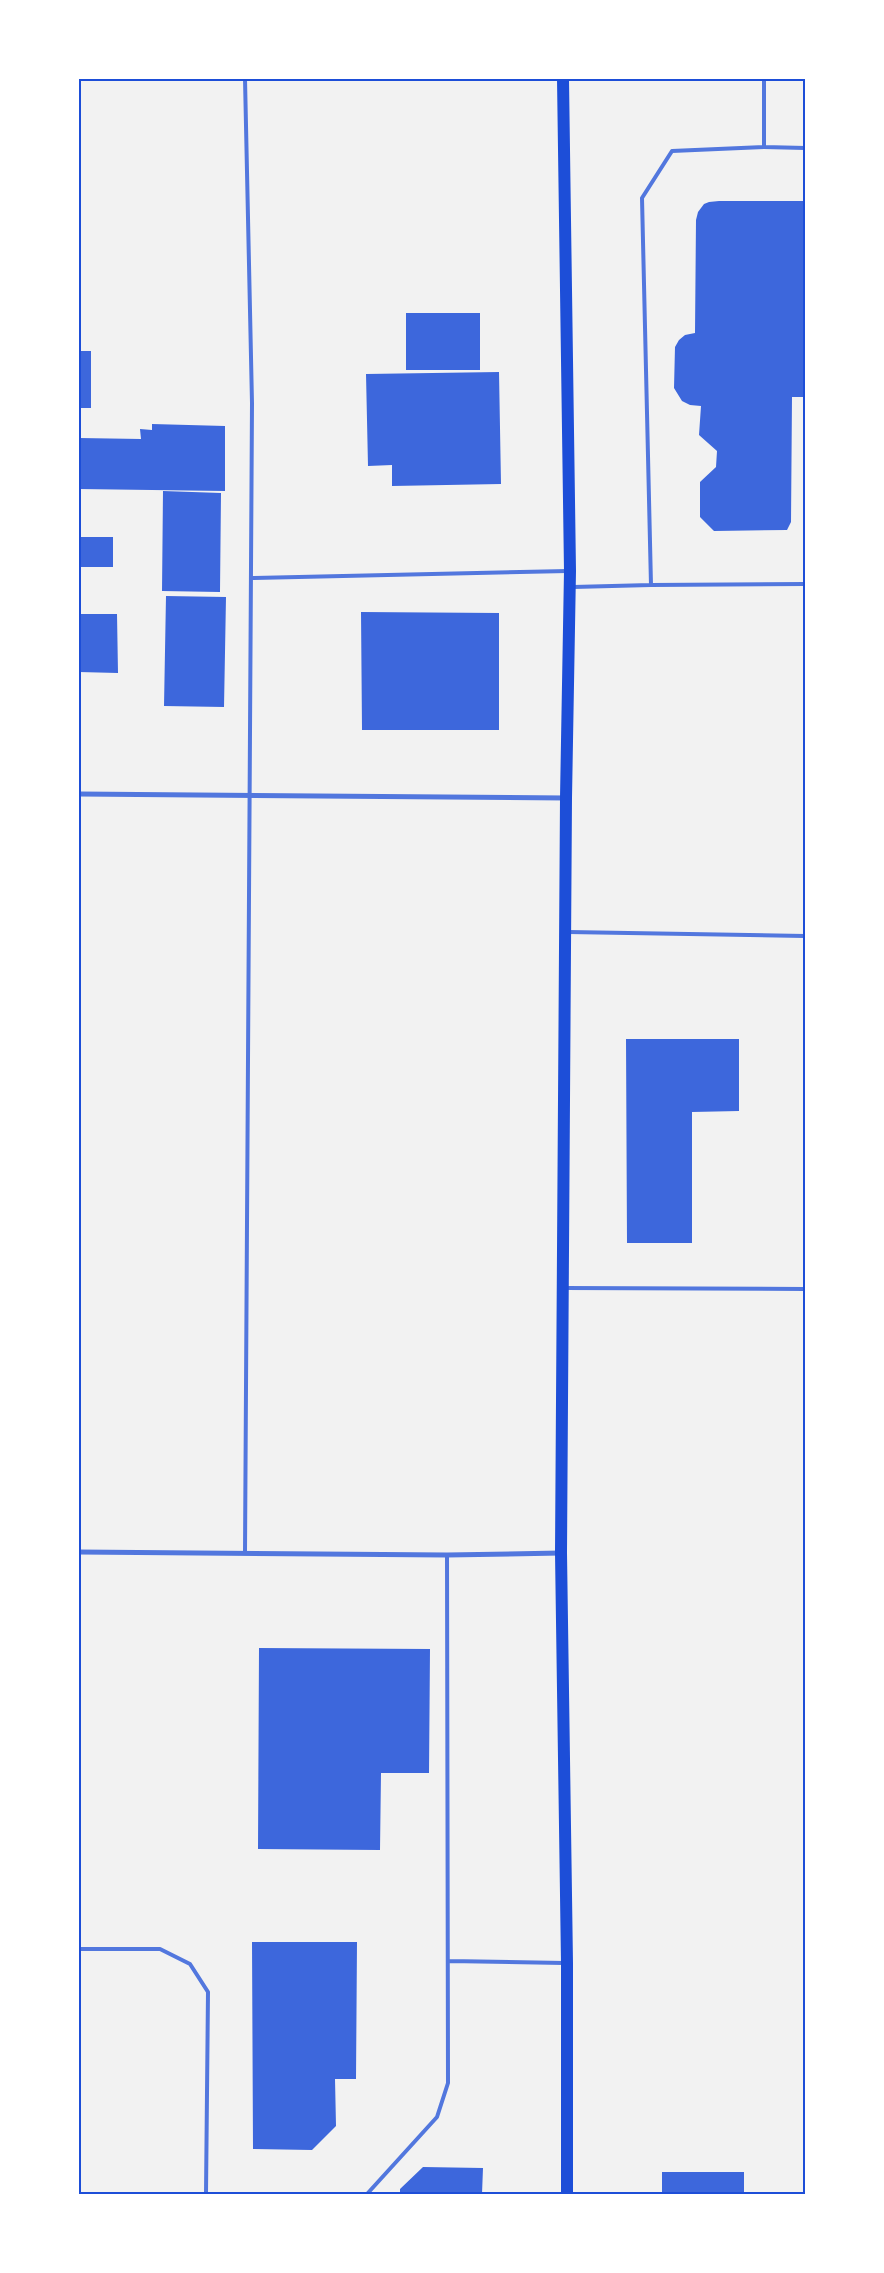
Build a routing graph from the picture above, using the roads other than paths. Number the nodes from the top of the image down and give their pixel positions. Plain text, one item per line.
1 (245, 79) edge
2 (563, 79) edge
3 (764, 79) edge
4 (764, 147) junction
5 (805, 148) edge
6 (570, 571) junction
7 (252, 578) junction
8 (805, 584) edge
9 (651, 585) junction
10 (570, 587) junction
11 (79, 794) edge
12 (250, 794) junction
13 (566, 798) junction
14 (565, 932) junction
15 (805, 936) edge
16 (563, 1288) junction
17 (805, 1289) edge
18 (79, 1552) edge
19 (245, 1552) junction
20 (561, 1553) junction
21 (447, 1554) junction
22 (79, 1950) edge
23 (449, 1961) junction
24 (567, 1963) junction
25 (206, 2194) edge
26 (367, 2194) edge
27 (567, 2194) edge

1 - 7 lane
2 - 6 main road
3 - 4 lane
4 - 5 lane
4 - 9 lane
6 - 7 lane
6 - 10 main road
7 - 12 lane
8 - 9 lane
9 - 10 lane
10 - 13 main road
11 - 12 street
12 - 13 street
12 - 19 lane
13 - 14 main road
14 - 15 lane
14 - 16 main road
16 - 17 lane
16 - 20 main road
18 - 19 street
19 - 21 street
20 - 21 street
20 - 24 main road
21 - 23 lane
22 - 25 lane
23 - 24 lane
23 - 26 lane
24 - 27 main road

